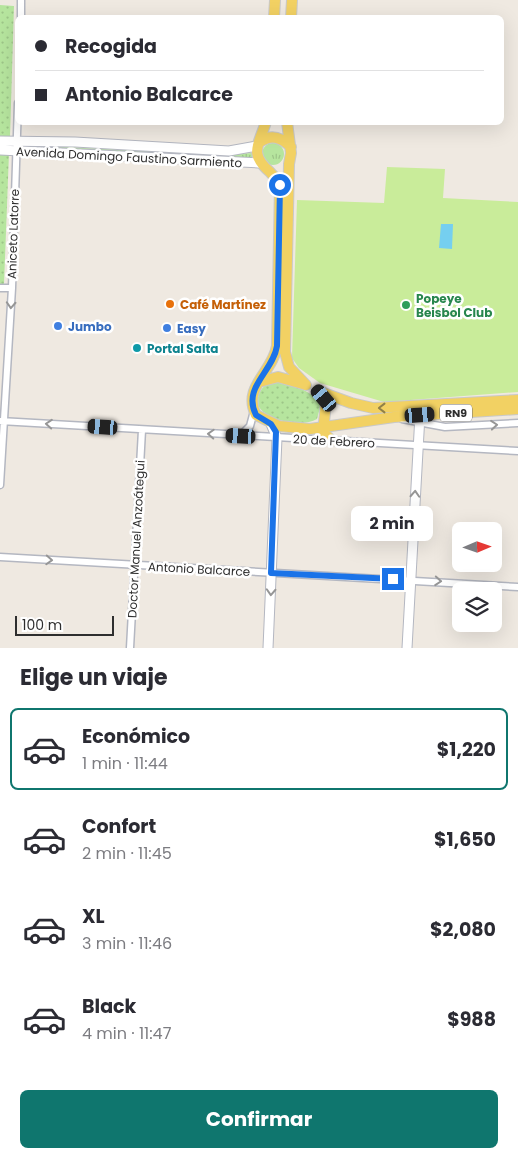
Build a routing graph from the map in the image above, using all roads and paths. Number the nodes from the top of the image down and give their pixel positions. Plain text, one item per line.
1 (20, 0) edge
2 (274, 0) edge
3 (292, 0) edge
4 (20, 15) edge
5 (274, 15) edge
6 (291, 15) edge
7 (16, 125) edge
8 (265, 125) edge
9 (287, 125) edge
10 (0, 141) edge
11 (258, 144) junction
12 (15, 146) junction
13 (290, 147) junction
14 (0, 150) edge
15 (259, 163) junction
16 (289, 164) junction
17 (268, 170) junction
18 (0, 288) edge
19 (12, 288) junction
20 (258, 382) junction
21 (306, 385) junction
22 (318, 391) junction
23 (518, 400) edge
24 (518, 409) edge
25 (254, 410) junction
26 (420, 419) junction
27 (3, 421) edge
28 (518, 423) edge
29 (271, 424) junction
30 (326, 427) junction
31 (142, 430) junction
32 (241, 436) junction
33 (277, 438) junction
34 (332, 442) junction
35 (418, 445) junction
36 (518, 451) edge
37 (0, 485) edge
38 (0, 557) edge
39 (134, 565) junction
40 (271, 573) junction
41 (411, 580) junction
42 (518, 587) edge
43 (130, 648) edge
44 (268, 648) edge
45 (407, 648) edge

1 - 4 street
2 - 5 main road
3 - 6 main road
7 - 12 street, Aniceto Latorre
8 - 11 main road
9 - 13 main road
10 - 12 main road, Avenida Domingo Faustino Sarmiento
11 - 12 main road, Avenida Domingo Faustino Sarmiento
11 - 13 main road
11 - 15 main road
12 - 14 main road, Avenida Domingo Faustino Sarmiento
12 - 15 main road, Avenida Domingo Faustino Sarmiento
12 - 19 street, Aniceto Latorre
13 - 16 main road
15 - 17 main road
16 - 17 main road
16 - 21 main road
17 - 20 main road
18 - 19 street
19 -> 27 street, Aniceto Latorre
20 - 21 main road
20 - 25 main road
21 - 22 main road
23 -> 22 main road, RN9
22 - 30 main road
24 - 26 main road, RN9
25 - 29 main road
25 - 32 street
26 -> 28 street
26 - 30 main road, RN9
26 - 35 main road
31 -> 27 street, 20 de Febrero
27 - 37 street, Aniceto Latorre
29 - 30 main road
29 - 33 main road
30 - 34 main road
32 -> 31 street, 20 de Febrero
31 - 39 street, Doctor Manuel Anzoátegui
32 - 33 street, 20 de Febrero
33 - 34 street, 20 de Febrero
33 - 40 main road
34 - 35 street, 20 de Febrero
35 - 36 street, 20 de Febrero
41 -> 35 main road
38 -> 39 street, Antonio Balcarce
39 - 40 street, Antonio Balcarce
39 - 43 street, Doctor Manuel Anzoátegui
40 - 41 street, Antonio Balcarce
40 -> 44 main road
41 -> 42 street, Antonio Balcarce
41 - 45 main road

